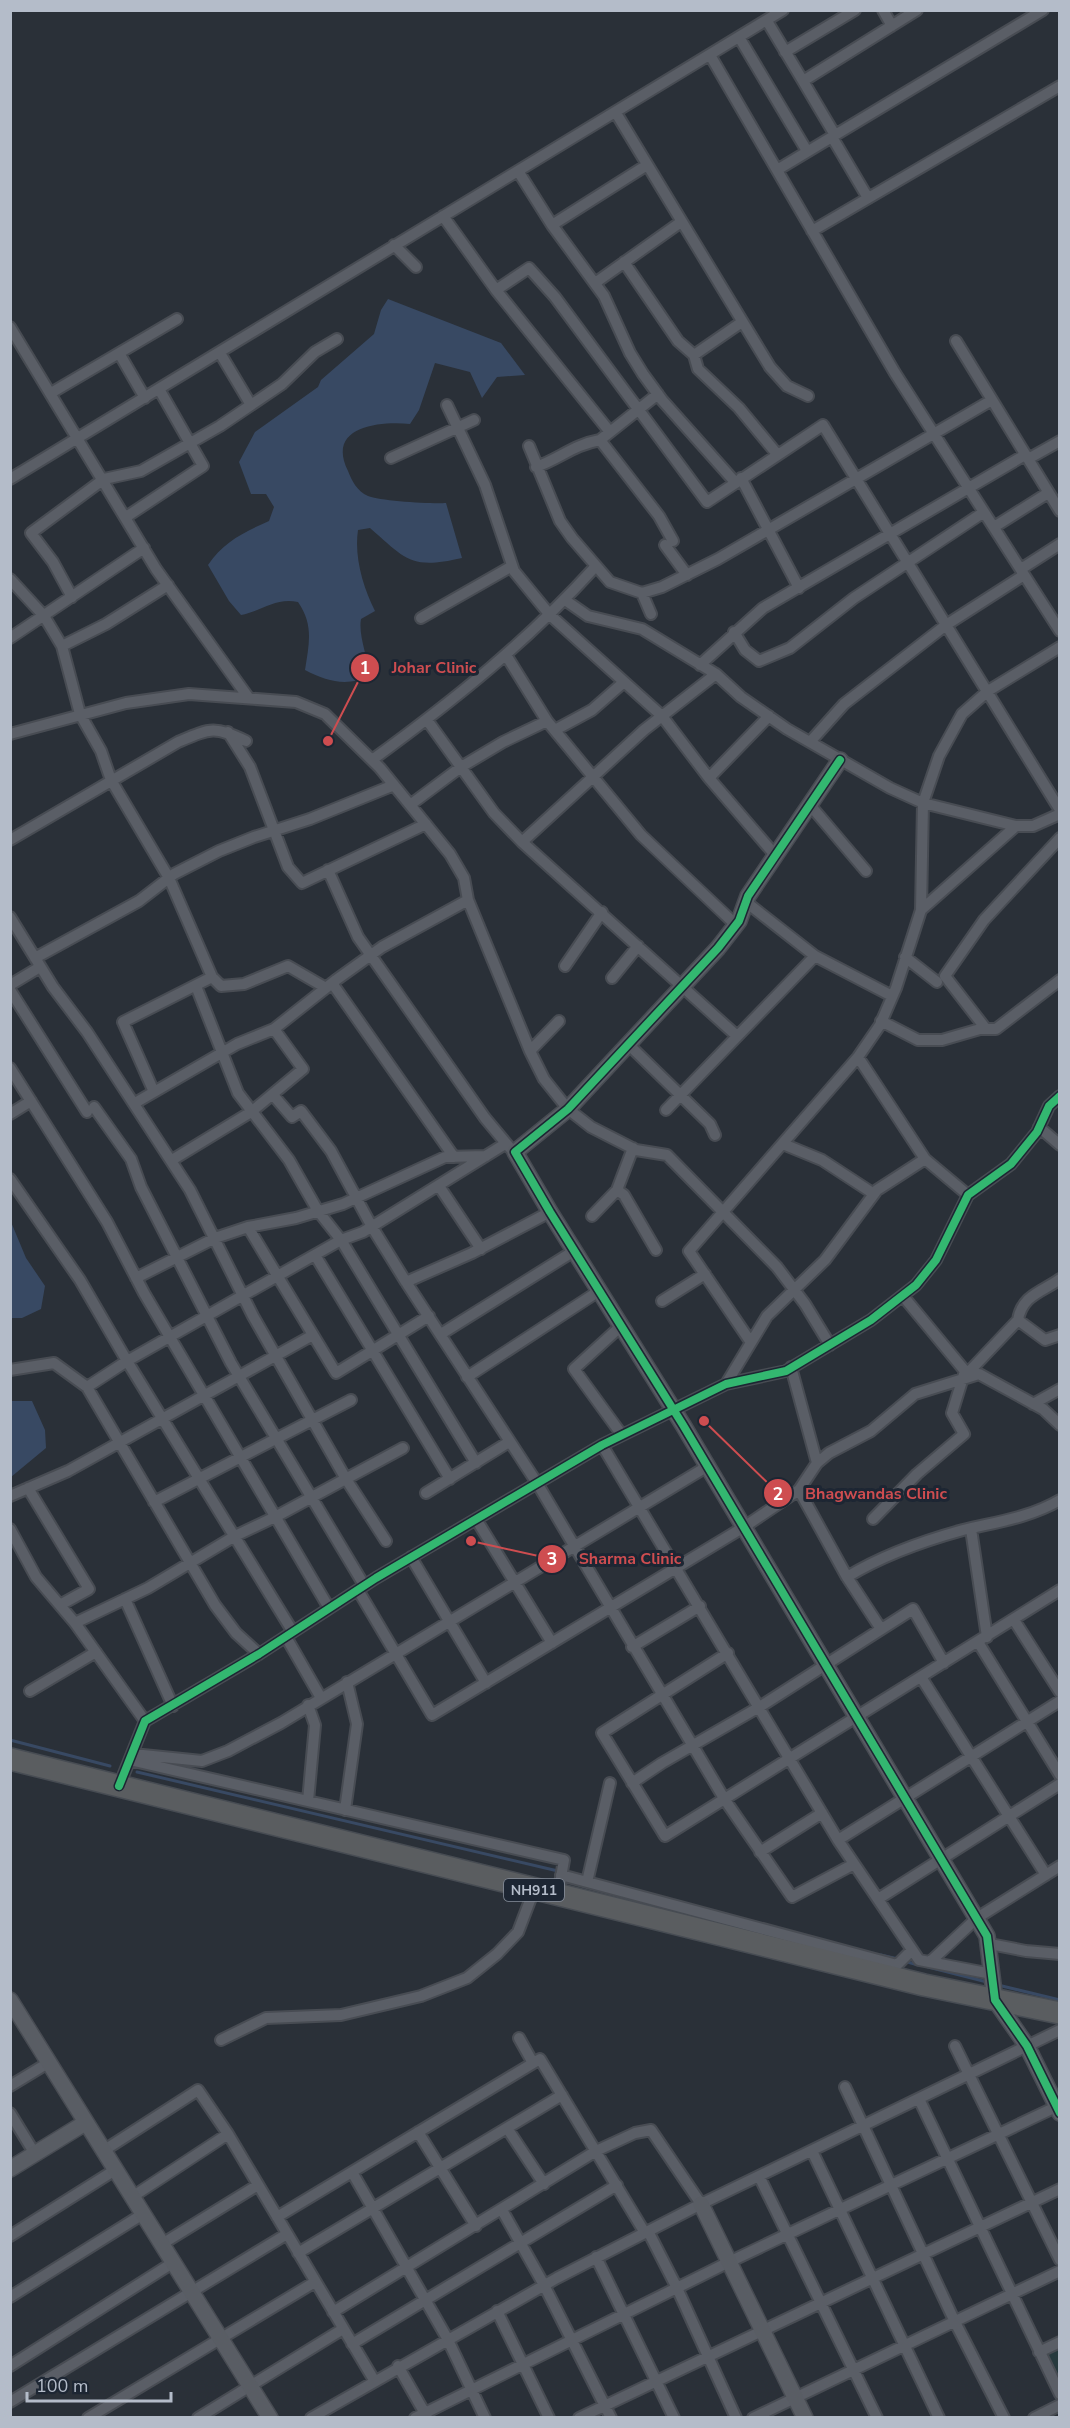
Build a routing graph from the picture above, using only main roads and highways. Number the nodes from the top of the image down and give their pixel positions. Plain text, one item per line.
1 (10, 1759) edge
2 (1059, 2013) edge

1 - 2 highway, NH911

